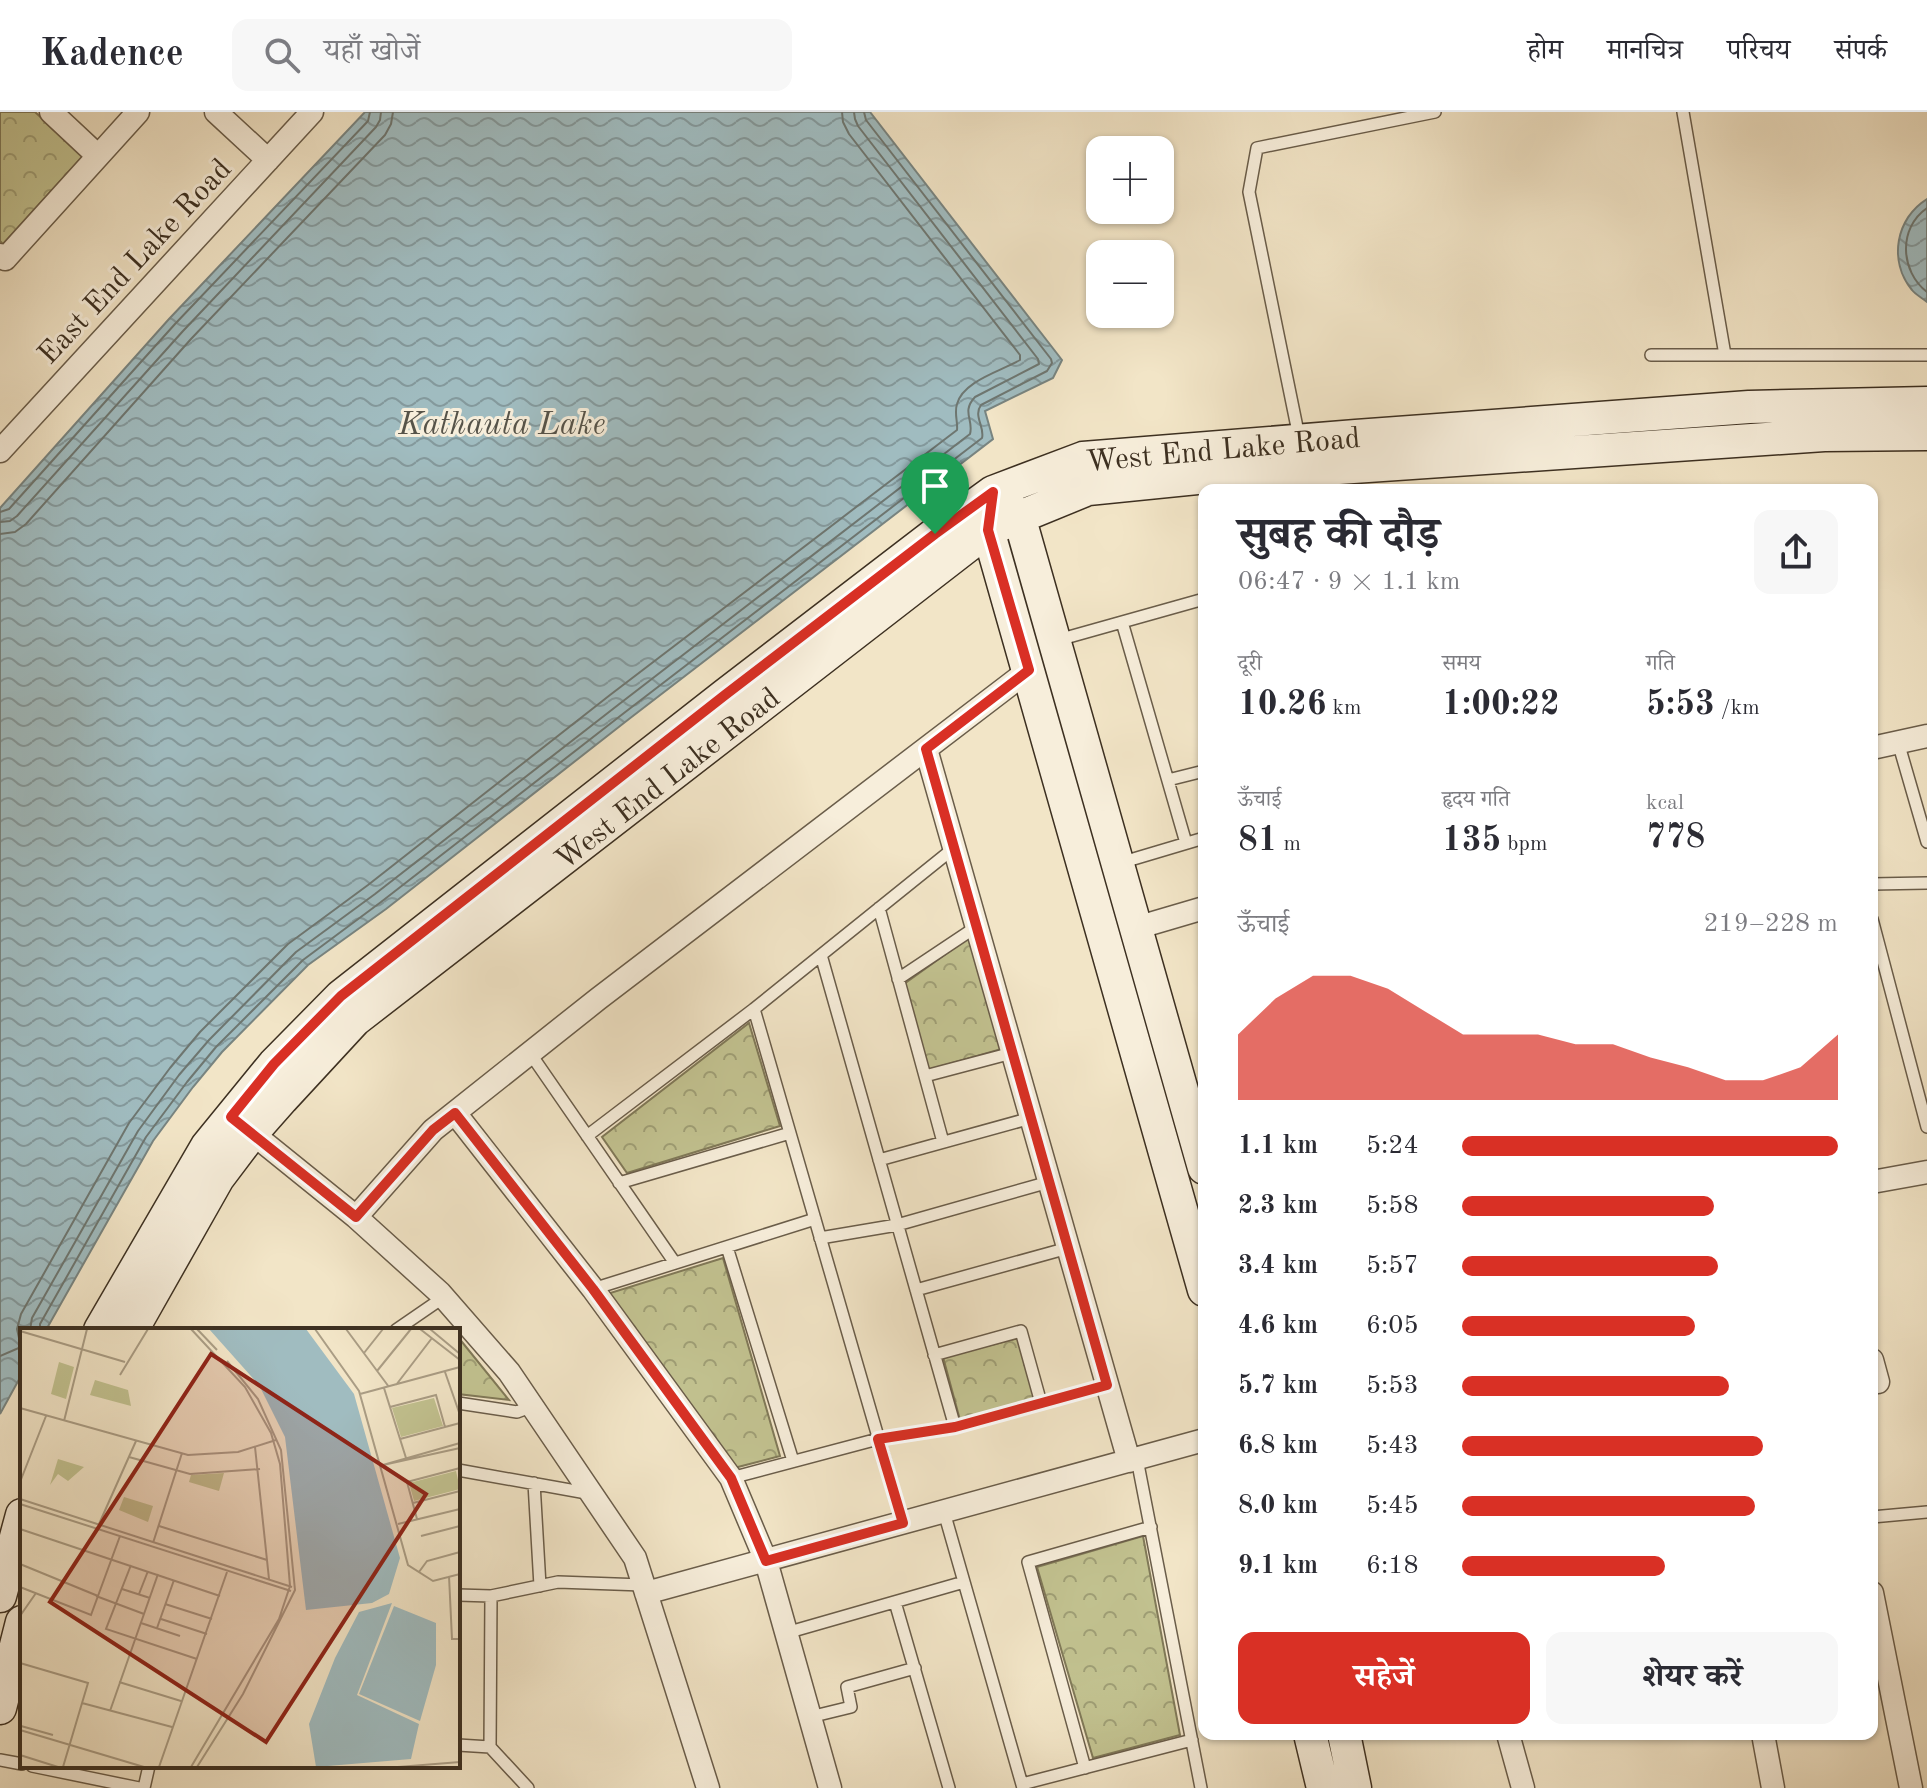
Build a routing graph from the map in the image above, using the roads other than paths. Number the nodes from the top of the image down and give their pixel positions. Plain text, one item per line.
1 (51, 112) edge
2 (138, 112) edge
3 (216, 112) edge
4 (312, 112) edge
5 (1435, 112) edge
6 (1683, 112) edge
7 (98, 156) junction
8 (268, 160) junction
9 (0, 255) edge
10 (1651, 355) dead end
11 (1725, 355) junction
12 (1927, 355) edge
13 (1927, 403) edge
14 (1927, 434) edge
15 (0, 451) edge
16 (1300, 455) junction
17 (1248, 482) edge
18 (1198, 484) edge
19 (1202, 484) edge
20 (993, 492) junction
21 (1019, 516) junction
22 (988, 530) junction
23 (1198, 601) edge
24 (1122, 622) junction
25 (1055, 641) junction
26 (1029, 670) junction
27 (1927, 736) edge
28 (1898, 742) junction
29 (1878, 747) edge
30 (926, 749) junction
31 (1198, 772) edge
32 (1168, 780) junction
33 (1198, 840) edge
34 (1927, 842) edge
35 (1186, 843) junction
36 (954, 848) junction
37 (1118, 863) junction
38 (1927, 883) edge
39 (1878, 884) edge
40 (879, 908) junction
41 (1198, 910) edge
42 (976, 927) junction
43 (1136, 928) junction
44 (1878, 942) edge
45 (821, 955) junction
46 (898, 979) junction
47 (754, 1009) junction
48 (530, 1053) junction
49 (1012, 1053) junction
50 (925, 1076) junction
51 (455, 1113) junction
52 (1031, 1118) junction
53 (242, 1125) junction
54 (1927, 1127) edge
55 (790, 1133) junction
56 (587, 1136) junction
57 (943, 1142) junction
58 (1198, 1147) edge
59 (879, 1160) junction
60 (1927, 1172) edge
61 (1878, 1181) edge
62 (1049, 1182) junction
63 (619, 1183) junction
64 (356, 1217) junction
65 (815, 1219) junction
66 (897, 1225) junction
67 (820, 1238) junction
68 (727, 1247) junction
69 (1068, 1248) junction
70 (675, 1263) junction
71 (1198, 1269) edge
72 (593, 1289) junction
73 (916, 1290) junction
74 (444, 1297) junction
75 (101, 1328) edge
76 (133, 1328) edge
77 (399, 1328) edge
78 (934, 1355) junction
79 (1107, 1385) junction
80 (460, 1403) edge
81 (1041, 1403) junction
82 (533, 1406) junction
83 (955, 1427) junction
84 (878, 1439) junction
85 (1198, 1442) edge
86 (1133, 1460) junction
87 (793, 1461) junction
88 (460, 1470) edge
89 (731, 1478) junction
90 (534, 1483) junction
91 (587, 1487) junction
92 (944, 1512) junction
93 (1927, 1512) edge
94 (1878, 1516) edge
95 (20, 1522) edge
96 (903, 1523) junction
97 (1151, 1527) junction
98 (766, 1561) junction
99 (964, 1582) junction
100 (540, 1586) junction
101 (645, 1589) junction
102 (460, 1595) edge
103 (0, 1596) edge
104 (491, 1596) junction
105 (895, 1602) junction
106 (1878, 1623) edge
107 (786, 1633) junction
108 (20, 1637) edge
109 (17, 1659) edge
110 (915, 1668) junction
111 (0, 1708) edge
112 (810, 1717) junction
113 (1192, 1740) junction
114 (1311, 1740) edge
115 (1345, 1740) edge
116 (1510, 1740) edge
117 (1764, 1740) edge
118 (460, 1745) edge
119 (490, 1747) junction
120 (0, 1760) edge
121 (20, 1764) edge
122 (40, 1768) edge
123 (148, 1768) edge
124 (1085, 1768) junction
125 (107, 1785) edge
126 (1022, 1786) edge
127 (142, 1788) edge
128 (528, 1788) edge
129 (708, 1788) edge
130 (830, 1788) edge
131 (949, 1788) edge
132 (1201, 1788) edge
133 (1323, 1788) edge
134 (1355, 1788) edge
135 (1523, 1788) edge
136 (1773, 1788) edge
137 (1911, 1788) edge

1 - 7 street
2 - 7 street
3 - 8 street
4 - 8 street, East End Lake Road
5 - 16 lane
6 - 11 lane
7 - 9 street
8 - 15 street, East End Lake Road
10 - 11 lane
11 - 12 lane
13 - 16 street, West End Lake Road
14 - 16 street, West End Lake Road
16 - 17 street, West End Lake Road
16 - 20 street, West End Lake Road
17 - 19 street, West End Lake Road
18 - 21 street, West End Lake Road
20 - 21 street
20 - 22 street
20 - 53 street, West End Lake Road
21 - 22 street, West End Lake Road
21 - 25 street
22 - 26 street
22 - 53 street, West End Lake Road
23 - 24 lane
24 - 25 lane
24 - 32 lane
25 - 37 street
26 - 30 street
26 - 71 street
27 - 28 street
28 - 29 street
28 - 34 lane
30 - 36 street
30 - 48 street
31 - 32 lane
32 - 35 lane
33 - 35 lane
35 - 37 lane
36 - 40 lane
36 - 42 street
37 - 43 street
38 - 39 lane
40 - 45 lane
40 - 46 lane
41 - 43 street
42 - 46 lane
42 - 49 street
43 - 58 street
44 - 54 lane
45 - 47 lane
45 - 59 lane
46 - 50 lane
47 - 55 lane
47 - 56 lane
48 - 51 street
48 - 56 lane
49 - 50 lane
49 - 52 street
50 - 57 lane
51 - 64 street
51 - 72 street
52 - 57 lane
52 - 62 street
53 - 64 street
53 - 75 street, West End Lake Road
53 - 76 street, West End Lake Road
55 - 63 lane
55 - 65 lane
56 - 63 lane
57 - 59 lane
59 - 66 lane
60 - 61 street
62 - 66 lane
62 - 69 street
63 - 70 lane
64 - 74 street
65 - 67 lane
65 - 68 lane
66 - 67 lane
66 - 73 lane
67 - 84 lane
68 - 70 lane
68 - 87 lane
69 - 73 lane
69 - 79 street
70 - 72 lane
72 - 89 street
73 - 78 lane
74 - 77 lane
74 - 82 street
78 - 81 lane
78 - 83 lane
79 - 81 lane
79 - 86 street
80 - 82 lane
81 - 83 lane
82 - 91 street
83 - 84 lane
84 - 87 lane
84 - 96 lane
85 - 86 street
86 - 92 street
86 - 97 lane
87 - 89 lane
88 - 90 lane
89 - 98 street
90 - 91 lane
90 - 100 lane
91 - 101 street
92 - 96 street
92 - 99 lane
93 - 94 lane
95 - 103 street
96 - 98 street
97 - 113 lane
97 - 124 lane
98 - 101 street
98 - 107 street
99 - 105 lane
99 - 126 lane
100 - 101 lane
100 - 104 lane
101 - 129 street
102 - 104 lane
104 - 119 lane
105 - 107 lane
105 - 110 lane
106 - 137 street
107 - 112 street
108 - 109 street
109 - 111 street
110 - 112 lane
110 - 131 lane
112 - 130 street
113 - 124 lane
113 - 132 lane
114 - 133 street
115 - 134 street
116 - 135 street
117 - 136 street
118 - 119 lane
119 - 128 lane
120 - 121 lane
122 - 125 lane
123 - 127 lane
124 - 126 lane
125 - 127 lane

